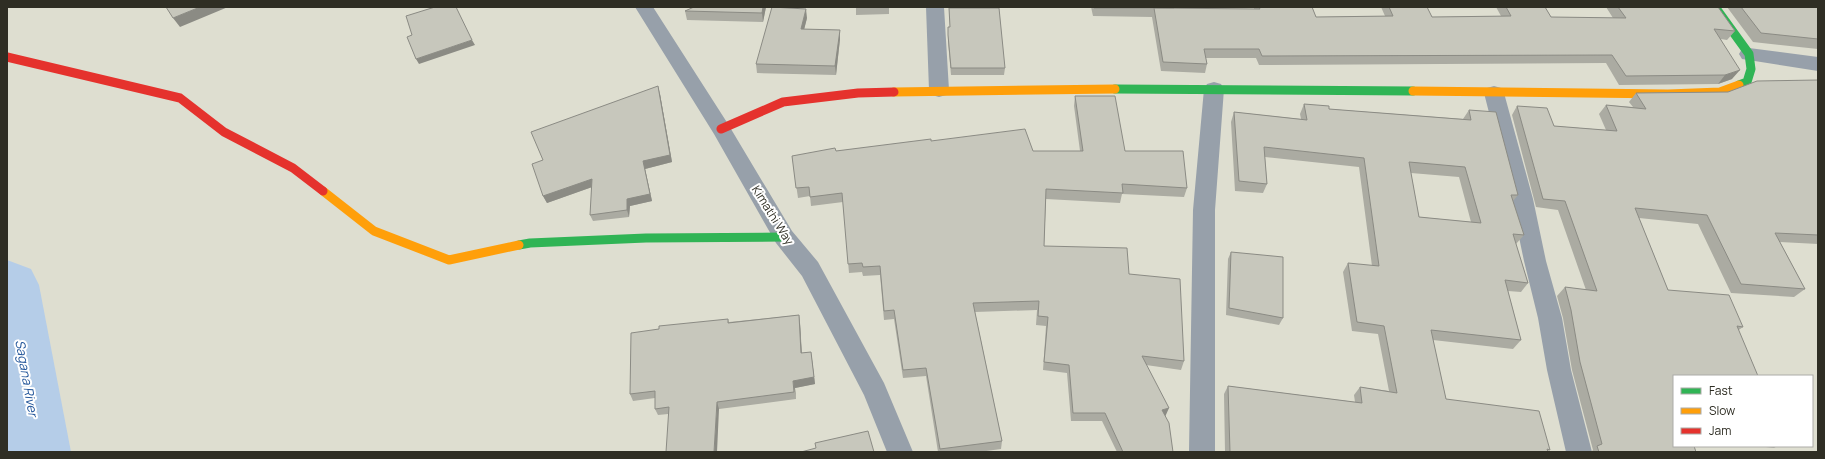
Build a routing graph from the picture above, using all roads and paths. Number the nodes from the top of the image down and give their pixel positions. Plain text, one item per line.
1 (644, 7) edge
2 (935, 7) edge
3 (1715, 7) edge
4 (1749, 54) junction
5 (7, 57) edge
6 (1818, 64) edge
7 (1214, 89) junction
8 (939, 90) junction
9 (1494, 93) junction
10 (721, 129) junction
11 (784, 237) junction
12 (900, 452) edge
13 (1202, 452) edge
14 (1579, 452) edge

1 - 10 street, Kimathi Way
2 - 8 street
3 - 4 street
4 - 6 street
4 - 9 street
5 - 11 street
7 - 8 street
7 - 9 street
7 - 13 street
8 - 10 street
9 - 14 street
10 - 11 street, Kimathi Way
11 - 12 street, Kimathi Way

